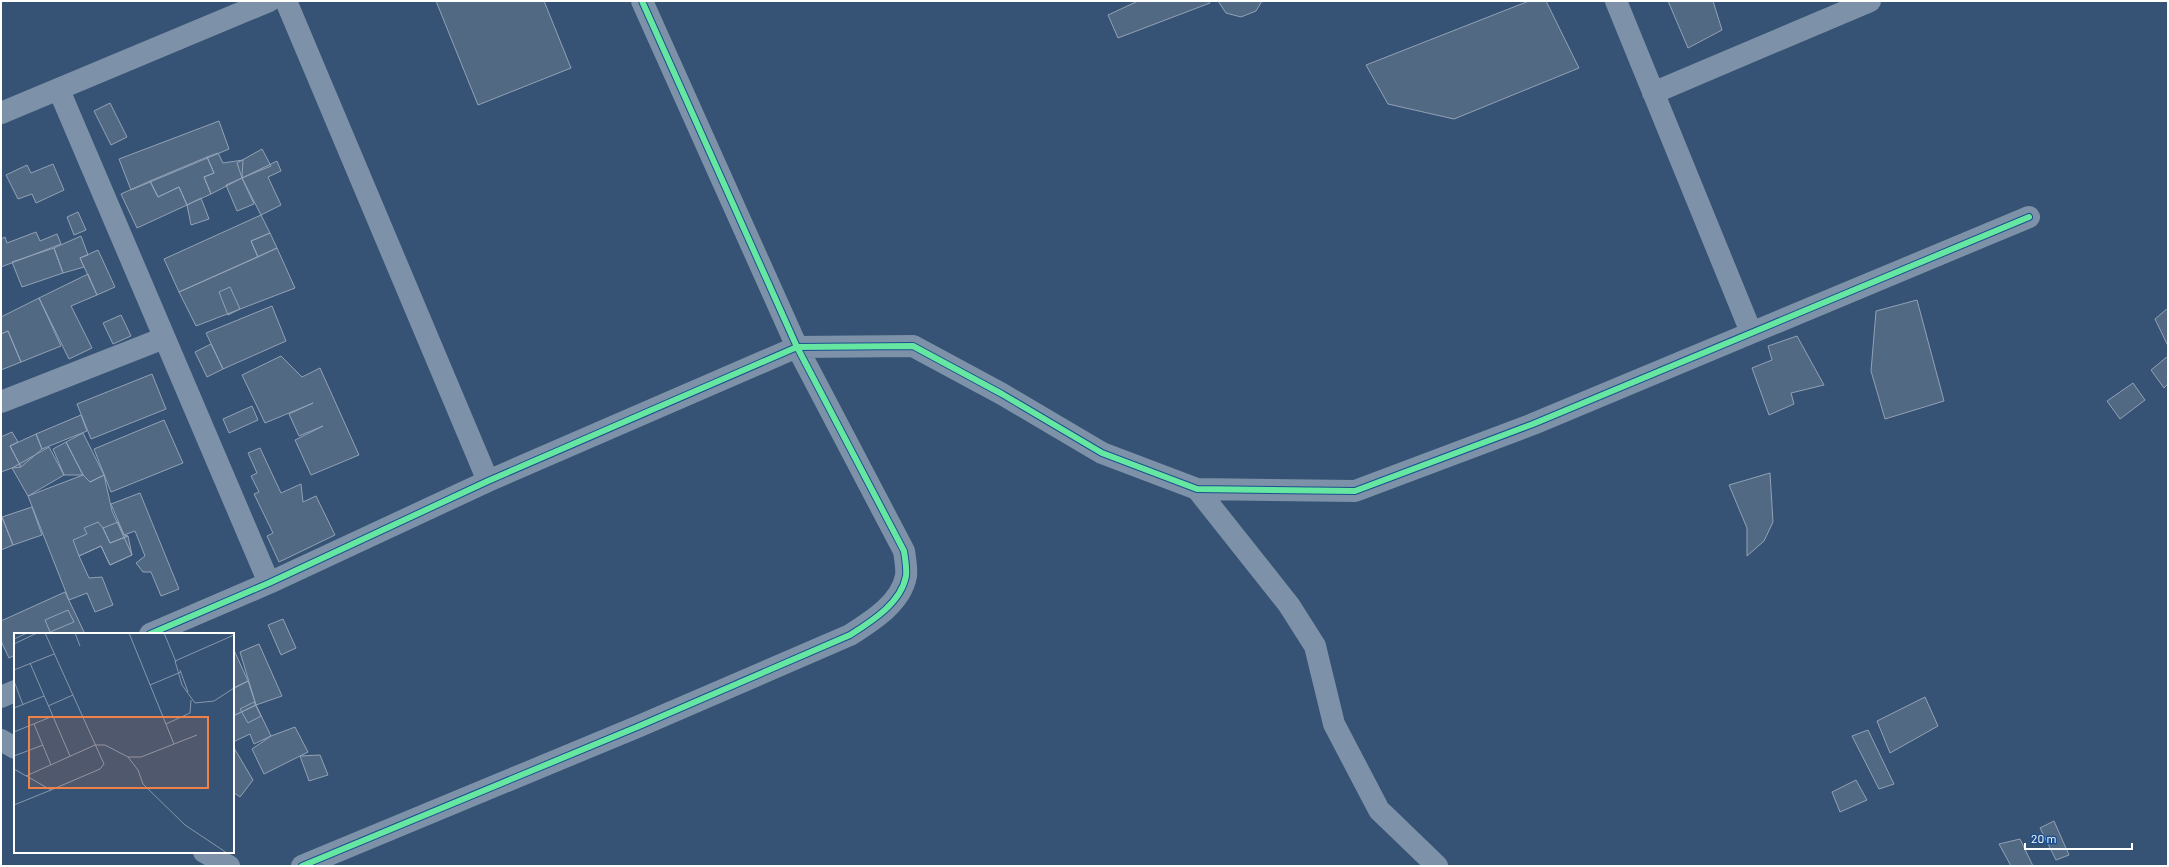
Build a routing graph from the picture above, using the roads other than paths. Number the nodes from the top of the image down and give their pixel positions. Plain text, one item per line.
1 (269, 1) edge
2 (286, 1) edge
3 (642, 1) edge
4 (1616, 1) edge
5 (1870, 1) edge
6 (59, 90) junction
7 (1653, 93) junction
8 (1, 113) edge
9 (2029, 217) dead end
10 (1751, 332) junction
11 (164, 338) junction
12 (797, 347) junction
13 (1, 402) edge
14 (488, 480) junction
15 (1197, 489) junction
16 (269, 583) junction
17 (152, 633) edge
18 (14, 692) edge
19 (1, 697) edge
20 (1, 740) edge
21 (14, 747) edge
22 (206, 853) edge
23 (229, 866) edge
24 (302, 866) edge
25 (1437, 866) edge

1 - 6 street
2 - 14 street
3 - 12 street
4 - 7 street
5 - 7 street
6 - 8 street
6 - 11 street
7 - 10 street
9 - 10 street
10 - 15 street
11 - 13 street
11 - 16 street
12 - 14 street
12 - 15 street
12 - 24 street
14 - 16 street
15 - 25 street
16 - 17 street
18 - 19 street
20 - 21 street
22 - 23 street

